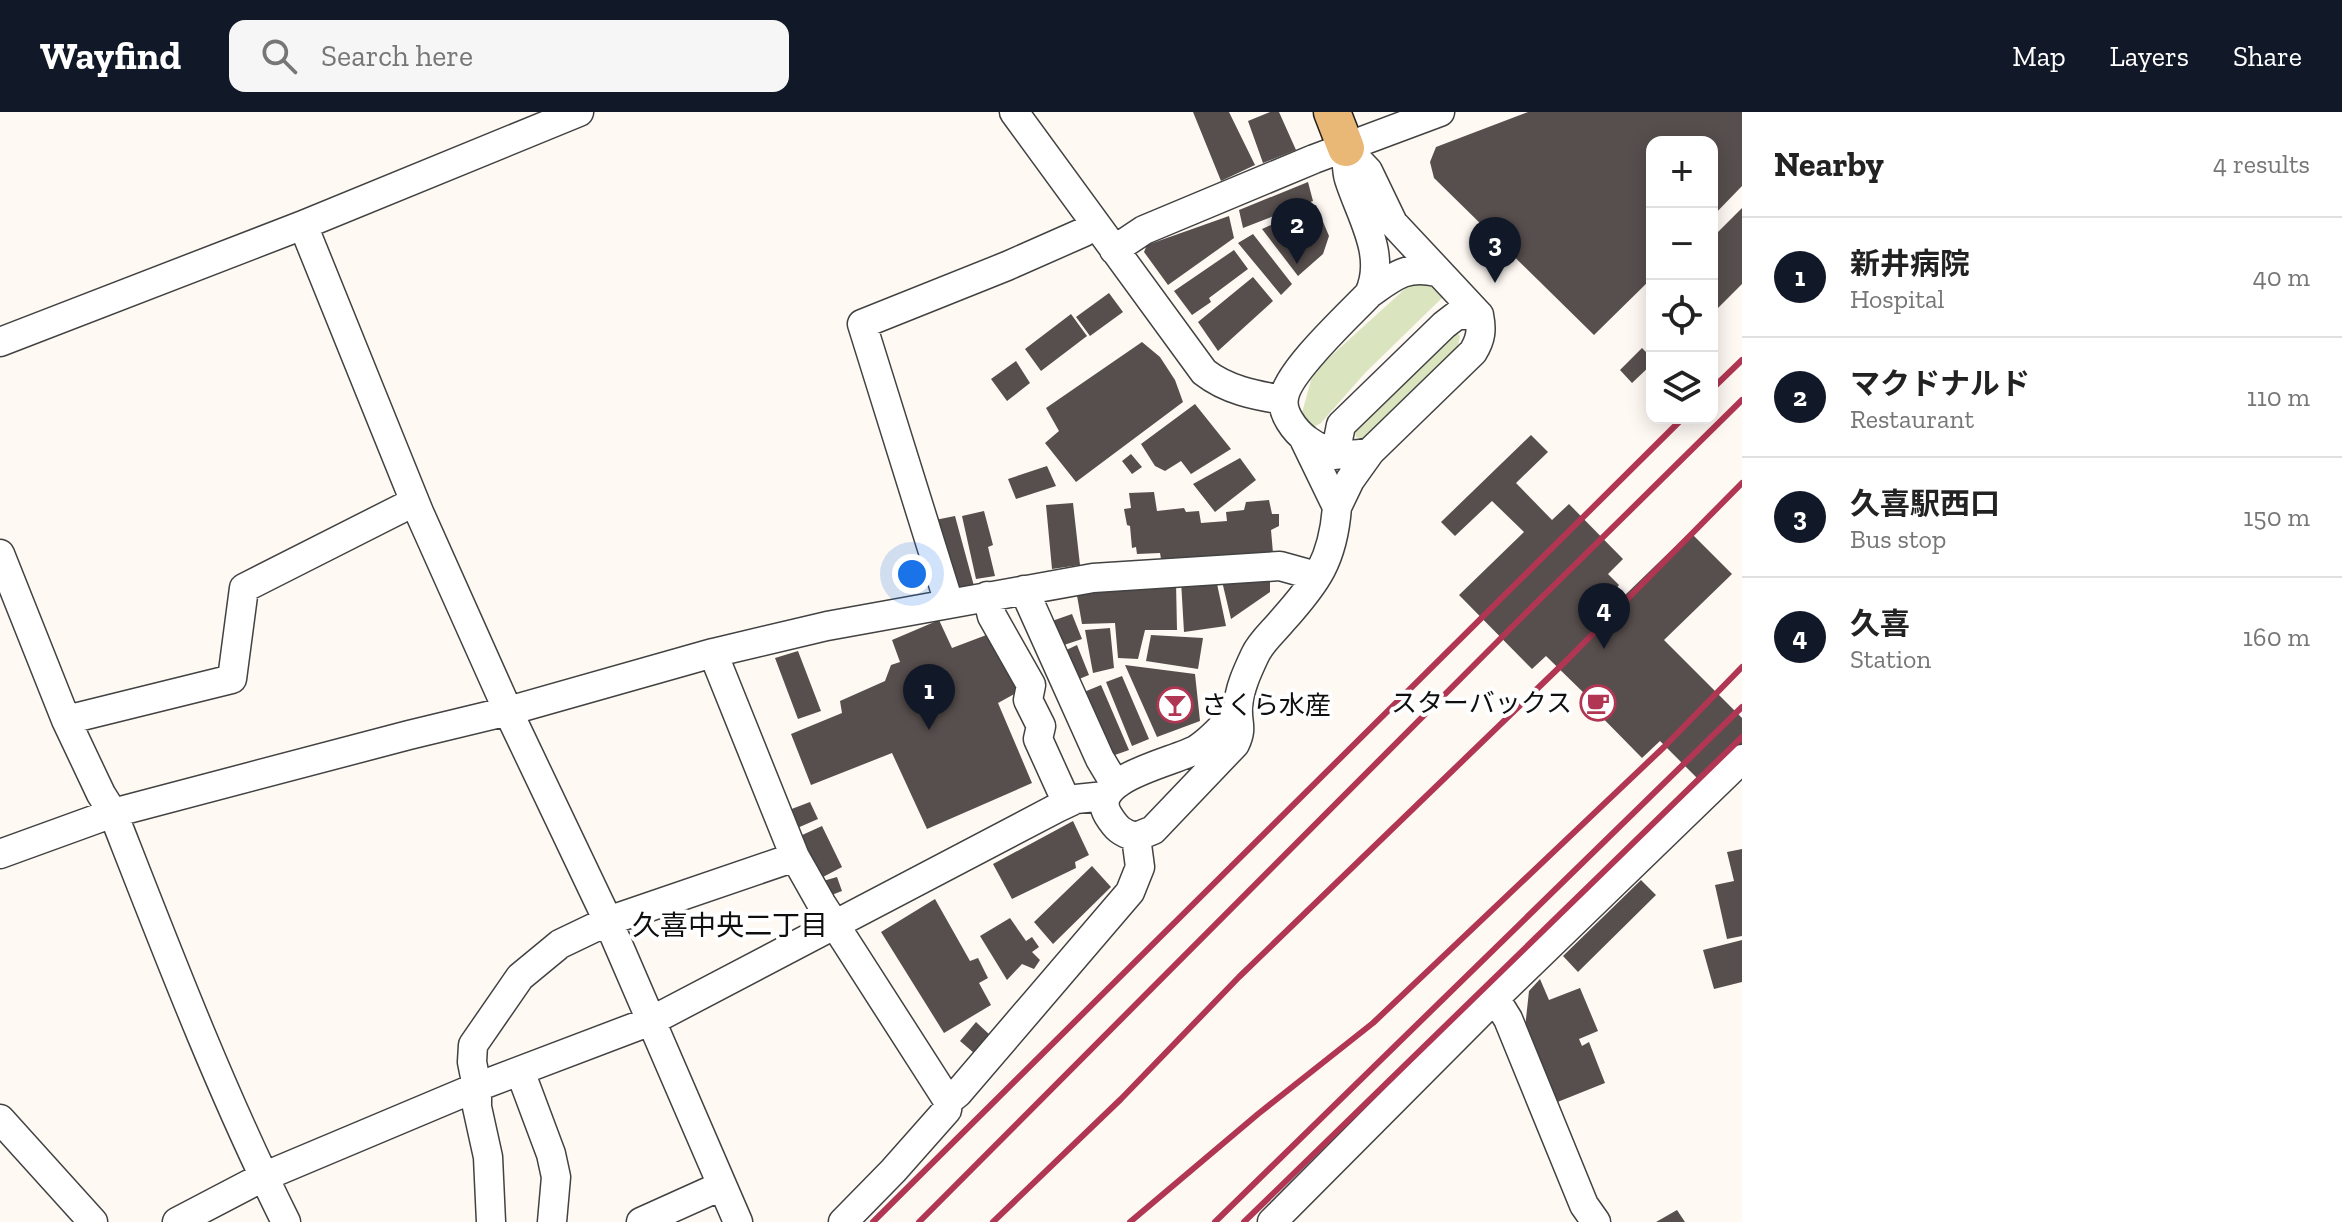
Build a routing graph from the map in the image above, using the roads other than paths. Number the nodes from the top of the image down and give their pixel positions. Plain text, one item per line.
1 (579, 112) edge
2 (1014, 112) edge
3 (1332, 112) edge
4 (1440, 112) edge
5 (1346, 148) junction
6 (1095, 223) junction
7 (303, 225) junction
8 (1114, 250) junction
9 (1437, 272) junction
10 (1369, 294) junction
11 (1479, 315) junction
12 (0, 342) edge
13 (1283, 400) junction
14 (1303, 437) junction
15 (1370, 452) junction
16 (1335, 455) junction
17 (414, 502) junction
18 (1337, 507) junction
19 (0, 554) edge
20 (1316, 576) junction
21 (1024, 590) junction
22 (987, 596) junction
23 (949, 603) junction
24 (713, 653) junction
25 (1238, 710) junction
26 (508, 711) junction
27 (66, 720) junction
28 (1742, 759) edge
29 (1110, 790) junction
30 (1067, 803) junction
31 (113, 813) junction
32 (1136, 837) junction
33 (0, 854) edge
34 (795, 857) junction
35 (608, 921) junction
36 (837, 925) junction
37 (1495, 998) junction
38 (651, 1021) junction
39 (520, 1071) junction
40 (477, 1087) junction
41 (948, 1101) junction
42 (0, 1119) edge
43 (263, 1177) junction
44 (721, 1186) junction
45 (93, 1222) edge
46 (177, 1222) edge
47 (286, 1222) edge
48 (491, 1222) edge
49 (552, 1222) edge
50 (641, 1222) edge
51 (738, 1222) edge
52 (843, 1222) edge
53 (1272, 1222) edge
54 (1596, 1222) edge

1 - 7 street
2 - 6 street
3 - 5 main road
4 - 5 street
5 - 8 street
5 - 9 street
5 - 10 street
6 - 8 street
6 - 23 street
7 - 12 street
7 - 17 street
8 - 13 street
9 - 10 street
9 - 11 street
10 - 13 street
11 - 15 street
11 - 16 street
13 - 14 street
14 - 16 street
14 - 18 street
15 - 16 street
15 - 18 street
17 - 26 street
17 - 27 street
18 - 20 street
19 - 27 street
20 - 21 street
20 - 25 street
21 - 22 street
21 - 29 street
22 - 23 street
22 - 30 street
23 - 24 street
24 - 26 street
24 - 34 street
25 - 29 street
25 - 32 street
26 - 31 street
26 - 35 street
27 - 31 street
28 - 37 street
29 - 30 street
29 - 32 street
30 - 36 street
31 - 33 street
31 - 43 street
32 - 41 street
34 - 35 street
34 - 36 street
35 - 38 street
35 - 40 street
36 - 38 street
36 - 41 street
37 - 53 street
37 - 54 street
38 - 39 street
38 - 44 street
39 - 40 street
39 - 49 street
40 - 43 street
40 - 48 street
41 - 52 street
42 - 45 street
43 - 46 street
43 - 47 street
44 - 50 street
44 - 51 street

